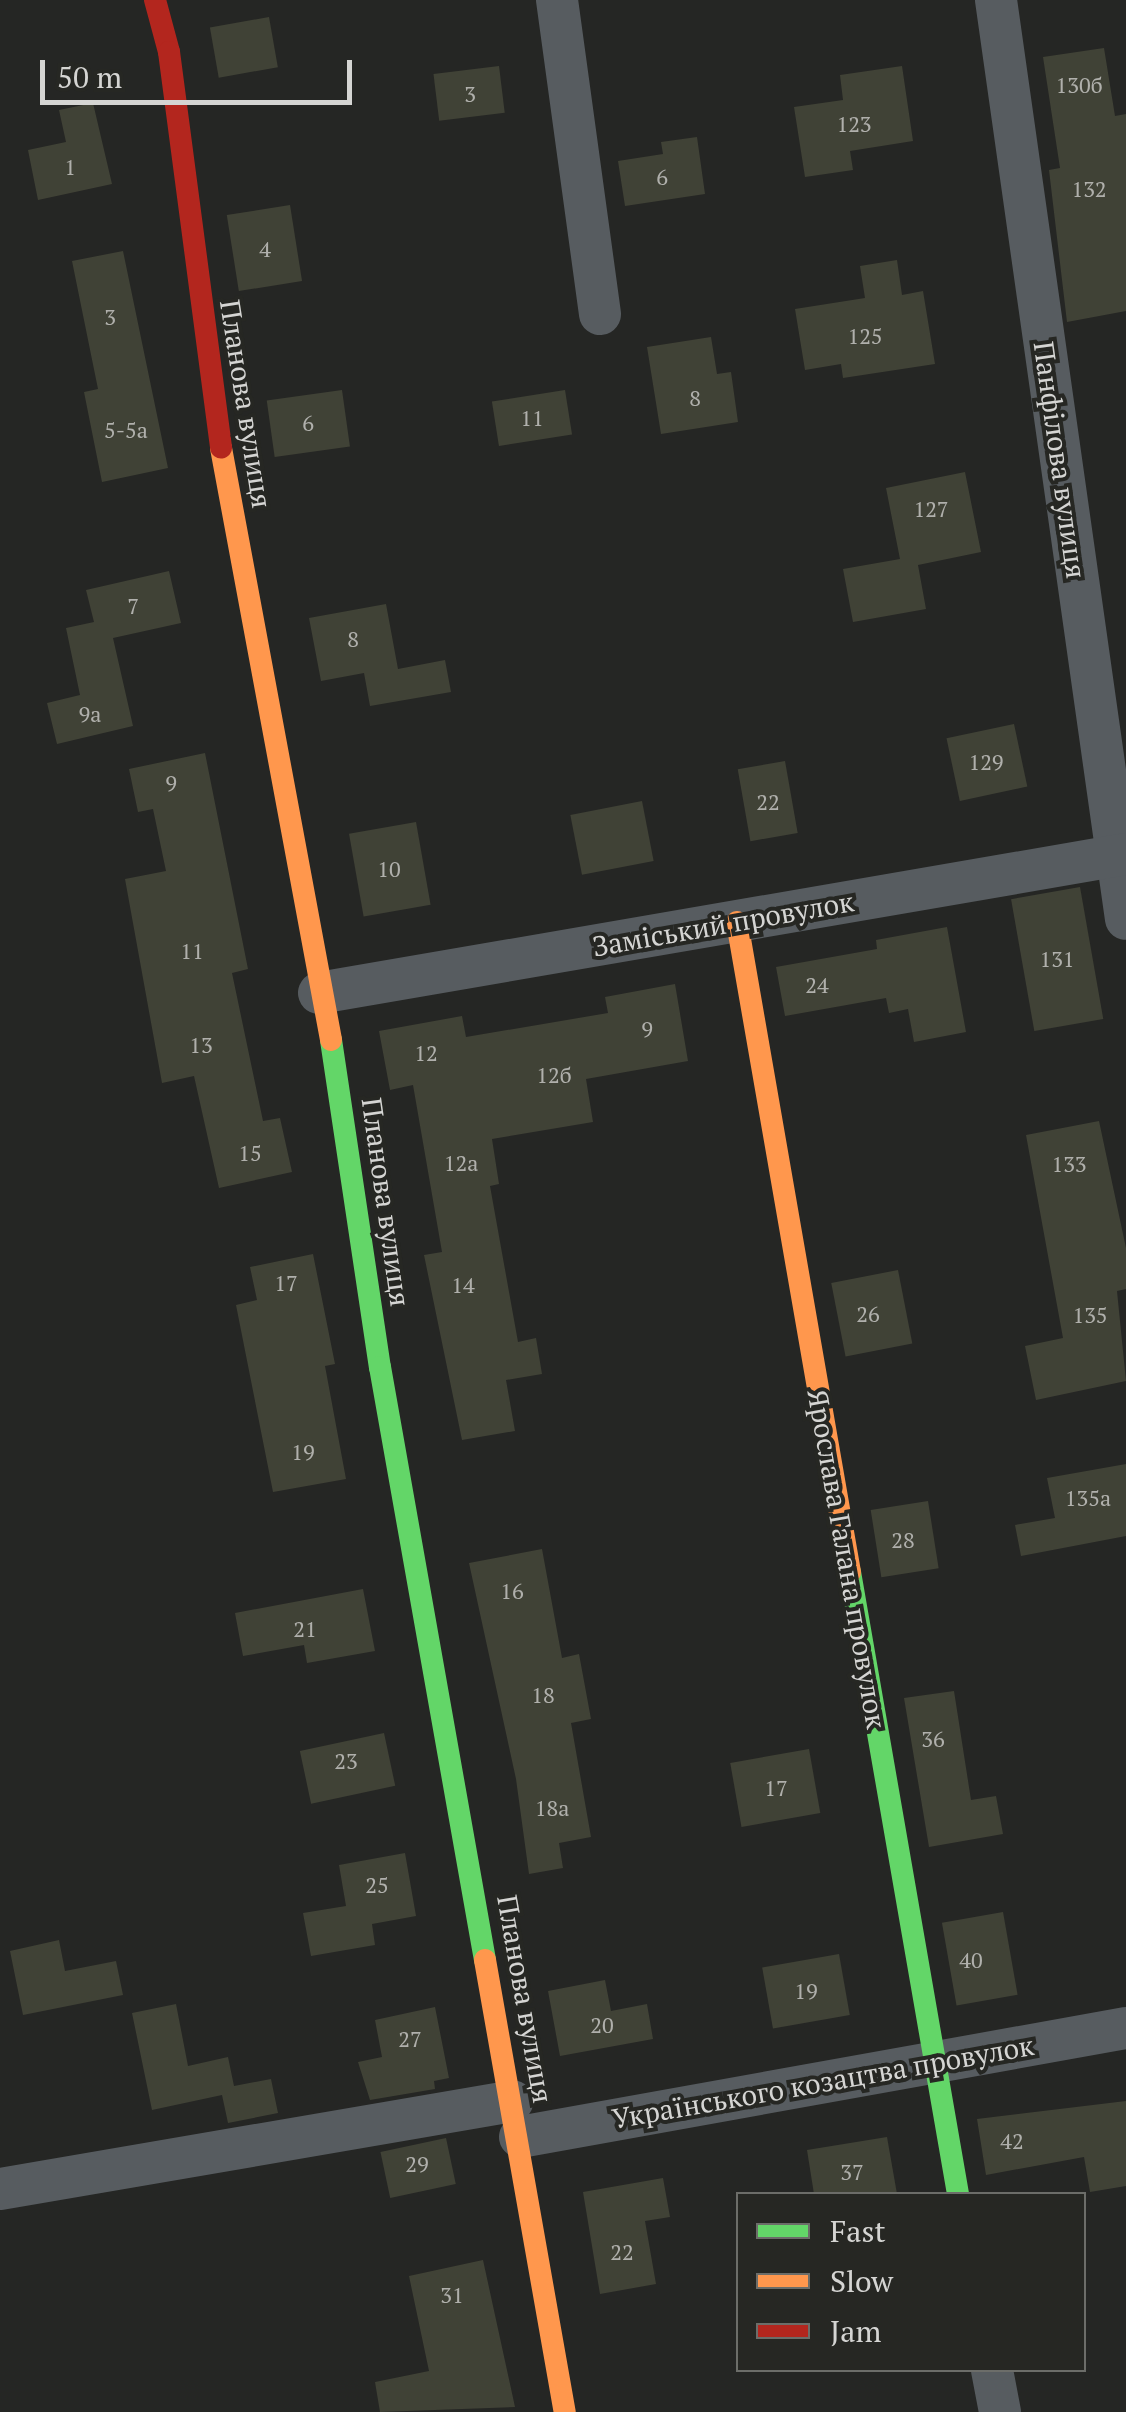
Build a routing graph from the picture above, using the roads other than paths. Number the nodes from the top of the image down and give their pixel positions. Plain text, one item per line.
1 (156, 0) edge
2 (557, 0) edge
3 (996, 0) edge
4 (600, 314) dead end
5 (1120, 855) edge
6 (1126, 919) edge
7 (738, 922) junction
8 (319, 994) junction
9 (1126, 2028) edge
10 (933, 2062) junction
11 (516, 2119) junction
12 (0, 2189) edge
13 (958, 2192) edge
14 (992, 2372) edge
15 (565, 2412) edge
16 (1000, 2412) edge

1 - 8 street, Планова вулиця
2 - 4 street
3 - 5 street, Панфілова вулиця
5 - 6 street, Панфілова вулиця
5 - 7 street, Заміський провулок
7 - 8 street, Заміський провулок
7 - 10 street, Ярослава Галана провулок
8 - 11 street, Планова вулиця
9 - 10 street, Українського козацтва провулок
10 - 11 street, Українського козацтва провулок
10 - 13 street, Ярослава Галана провулок
11 - 12 street, Українського козацтва провулок
11 - 15 street, Планова вулиця
14 - 16 street

